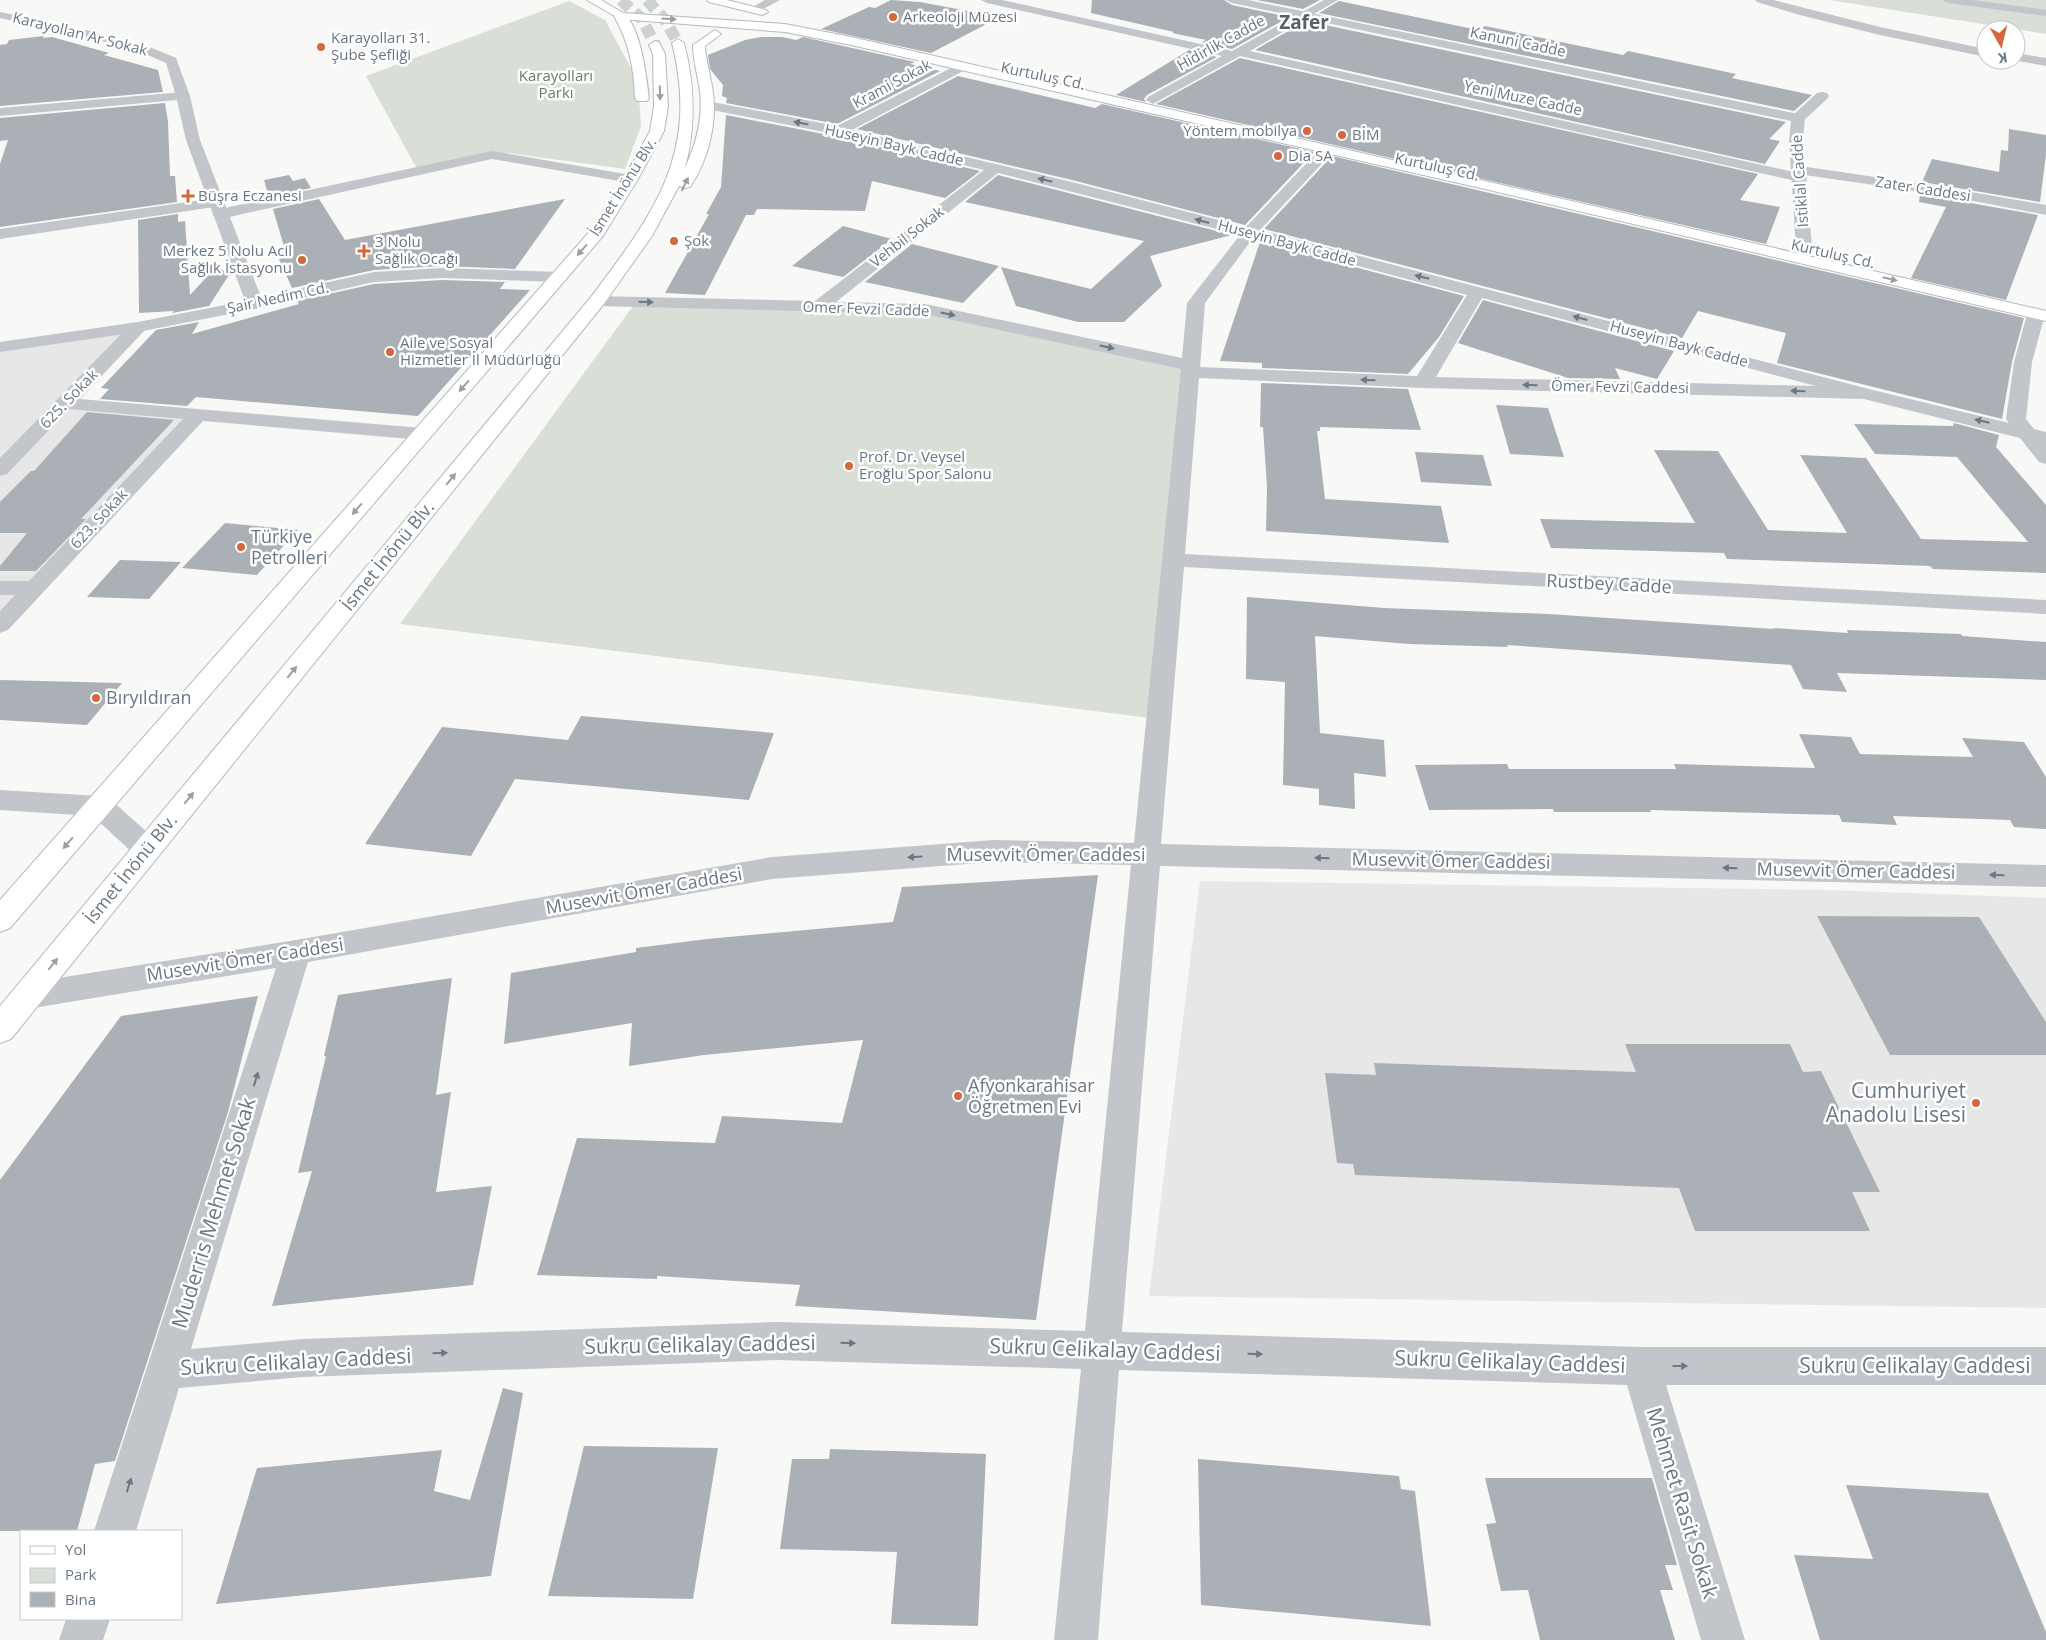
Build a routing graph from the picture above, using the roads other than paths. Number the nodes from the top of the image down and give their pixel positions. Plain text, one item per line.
1 (713, 0) edge
2 (774, 0) edge
3 (987, 0) edge
4 (1232, 0) edge
5 (1332, 0) edge
6 (1761, 0) edge
7 (1948, 0) edge
8 (596, 1) edge
9 (618, 4) dead end
10 (12, 5) dead end
11 (667, 6) dead end
12 (754, 10) junction
13 (2046, 14) edge
14 (0, 15) edge
15 (620, 16) junction
16 (1303, 16) junction
17 (730, 23) junction
18 (785, 28) junction
19 (715, 34) junction
20 (672, 40) junction
21 (634, 42) junction
22 (1976, 51) edge
23 (1236, 54) junction
24 (2026, 59) edge
25 (2046, 62) edge
26 (961, 66) junction
27 (183, 96) junction
28 (1822, 96) dead end
29 (1153, 100) junction
30 (707, 105) junction
31 (642, 110) dead end
32 (0, 112) edge
33 (1798, 118) junction
34 (839, 131) junction
35 (640, 135) dead end
36 (1327, 150) junction
37 (643, 157) junction
38 (995, 168) junction
39 (1800, 174) junction
40 (631, 179) junction
41 (218, 208) junction
42 (2046, 210) edge
43 (1249, 233) junction
44 (0, 234) edge
45 (644, 236) junction
46 (1804, 248) junction
47 (559, 276) junction
48 (1478, 291) junction
49 (597, 301) junction
50 (255, 304) junction
51 (818, 307) junction
52 (2043, 311) edge
53 (138, 328) junction
54 (0, 347) edge
55 (1190, 368) junction
56 (1424, 382) junction
57 (1864, 393) junction
58 (64, 403) junction
59 (198, 414) junction
60 (2024, 432) junction
61 (422, 434) junction
62 (2046, 438) edge
63 (2046, 458) edge
64 (0, 470) edge
65 (1172, 560) junction
66 (0, 588) edge
67 (34, 588) junction
68 (2046, 607) edge
69 (0, 625) edge
70 (0, 800) edge
71 (100, 806) junction
72 (147, 849) junction
73 (1146, 854) junction
74 (2046, 876) edge
75 (0, 920) edge
76 (296, 952) junction
77 (27, 996) junction
78 (0, 1029) edge
79 (1102, 1350) junction
80 (1641, 1366) junction
81 (2046, 1366) edge
82 (165, 1370) junction
83 (115, 1530) edge
84 (88, 1620) edge
85 (81, 1640) edge
86 (1076, 1640) edge
87 (1723, 1640) edge

1 - 12 main road, Kurtuluş Cd.
2 - 12 street
3 - 23 street, Yeni Muze Cadde
4 - 16 street, Kanuni Cadde
5 - 16 street, Hidirlik Cadde
6 - 22 street
7 - 13 street
8 - 9 main road
8 - 15 main road
10 - 14 street
11 - 15 main road
12 - 17 main road
12 - 29 main road, Kurtuluş Cd.
14 - 27 street, Karayollan Ar Sokak
15 -> 17 main road
15 - 21 main road
16 - 23 street, Hidirlik Cadde
16 - 33 street, Kanuni Cadde
17 - 18 main road
17 - 19 main road
18 - 19 main road
18 - 26 main road, Kurtuluş Cd.
19 - 20 main road
20 - 21 main road
20 - 30 main road
20 -> 37 main road, İsmet İnönü Blv.
20 - 45 main road, İsmet İnönü Blv.
21 - 31 main road
23 - 29 street, Hidirlik Cadde
23 - 39 street, Yeni Muze Cadde
24 - 25 street
26 - 34 street, Krami Sokak
26 - 36 main road, Kurtuluş Cd.
27 - 32 street
27 - 41 street, Karayollan Ar Sokak
28 - 33 street, Istiklal Cadde
29 - 46 main road, Kurtuluş Cd.
34 -> 30 street, Huseyin Bayk Cadde
45 -> 30 main road
33 - 39 street, Istiklal Cadde
34 - 38 street, Huseyin Bayk Cadde
35 - 37 main road
36 - 43 street
36 -> 52 main road, Kurtuluş Cd.
37 - 40 main road, İsmet İnönü Blv.
43 -> 38 street, Huseyin Bayk Cadde
38 - 51 street, Vehbil Sokak
39 - 42 street, Zater Caddesi
39 - 46 street, Istiklal Cadde
40 - 41 street
40 -> 47 main road, İsmet İnönü Blv.
41 - 44 street
41 - 50 street, Karayollan Ar Sokak
48 -> 43 street, Huseyin Bayk Cadde
43 - 55 street
45 - 49 main road, İsmet İnönü Blv.
46 - 52 main road, Kurtuluş Cd.
47 - 50 street, Şair Nedim Cd.
47 -> 61 main road, İsmet İnönü Blv.
48 - 56 street
57 -> 48 street, Huseyin Bayk Cadde
49 -> 51 street, Omer Fevzi Cadde
72 -> 49 main road, İsmet İnönü Blv.
50 - 53 street, Şair Nedim Cd.
51 -> 55 street, Omer Fevzi Cadde
52 - 60 street
53 - 54 street, Şair Nedim Cd.
53 - 58 street, 625. Sokak
56 -> 55 street, Ömer Fevzi Caddesi
55 - 65 street
57 -> 56 street, Ömer Fevzi Caddesi
60 -> 57 street, Ömer Fevzi Caddesi
58 - 59 street
58 - 64 street, 625. Sokak
59 - 61 street
59 - 67 street, 623. Sokak
60 - 62 street, Ömer Fevzi Caddesi
60 - 63 street
61 -> 71 main road, İsmet İnönü Blv.
65 - 68 street, Rustbey Cadde
65 - 73 street
66 - 67 street
67 - 69 street, 623. Sokak
70 - 71 street
71 - 72 street
71 -> 75 main road, İsmet İnönü Blv.
77 -> 72 main road, İsmet İnönü Blv.
74 -> 73 street, Musevvit Ömer Caddesi
73 -> 76 street, Musevvit Ömer Caddesi
73 - 79 street
76 - 77 street, Musevvit Ömer Caddesi
82 -> 76 street, Muderris Mehmet Sokak
77 - 78 main road, İsmet İnönü Blv.
79 -> 80 street, Sukru Celikalay Caddesi
82 -> 79 street, Sukru Celikalay Caddesi
79 - 86 street
80 -> 81 street, Sukru Celikalay Caddesi
80 - 87 street, Mehmet Rasit Sokak
83 -> 82 street, Muderris Mehmet Sokak
84 - 85 street

